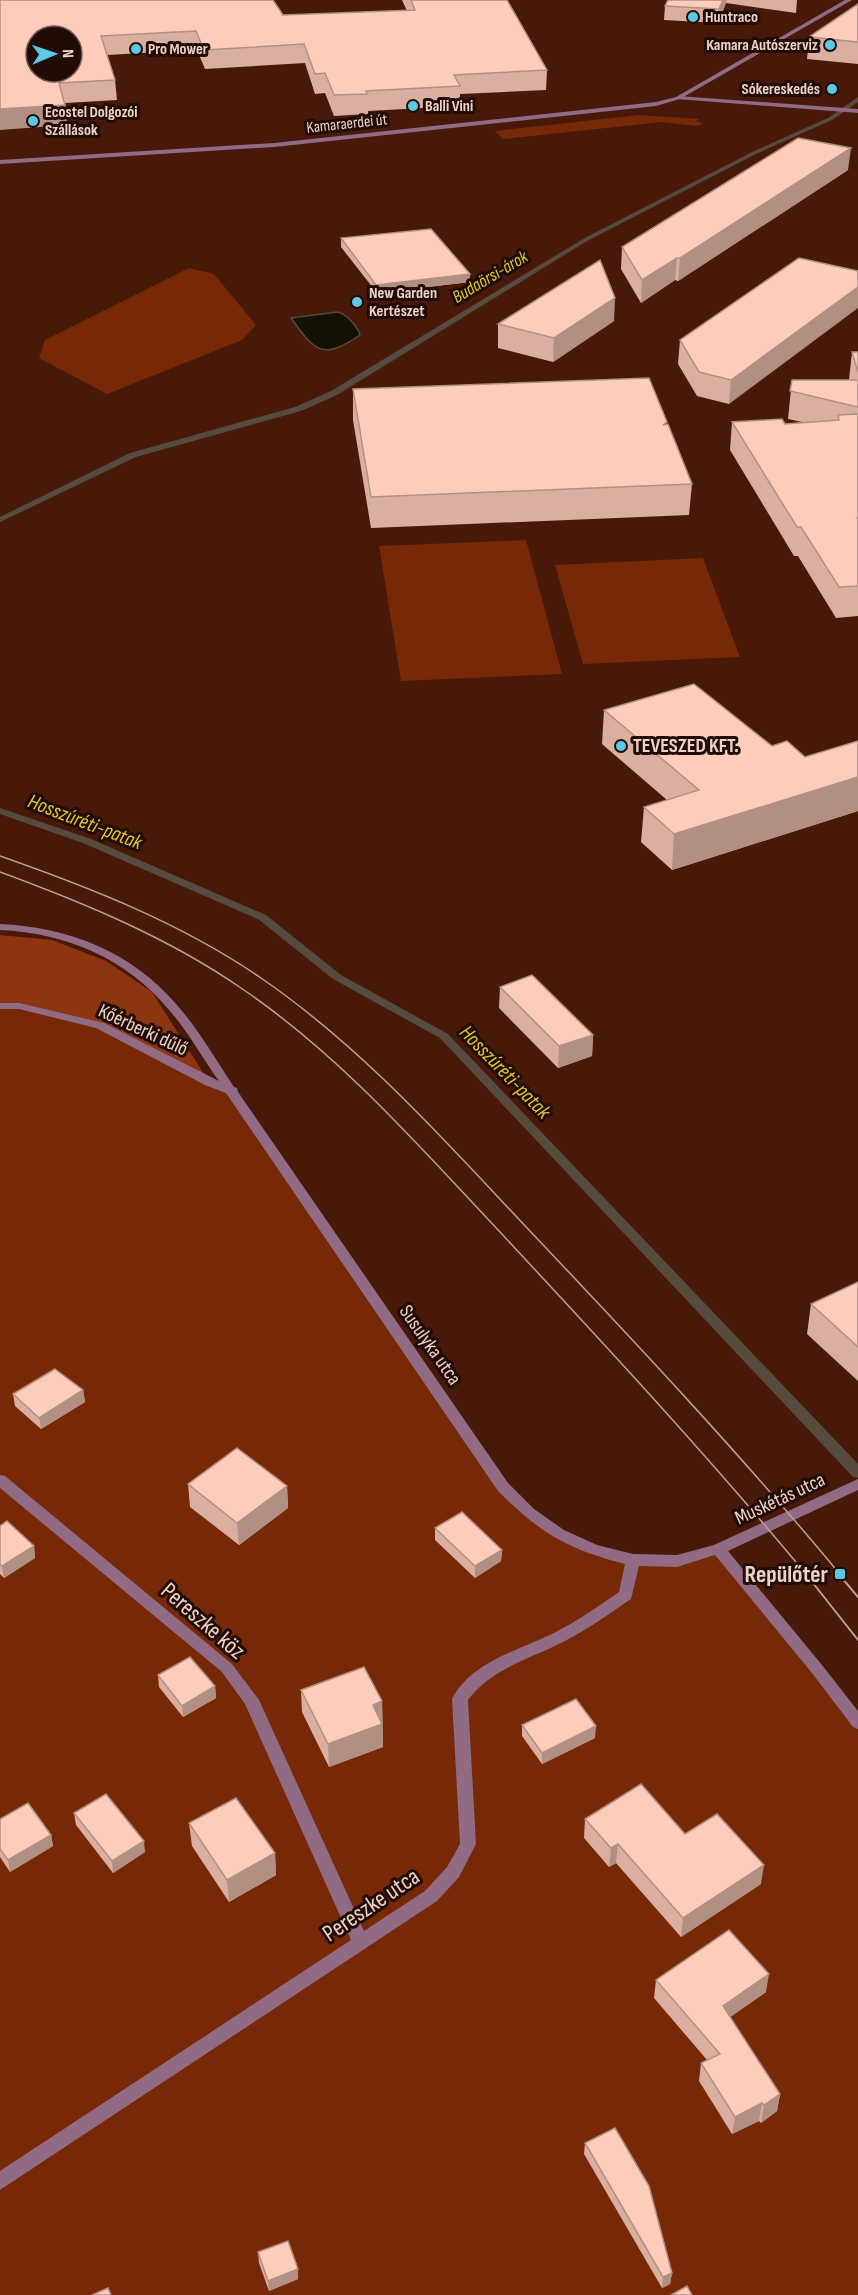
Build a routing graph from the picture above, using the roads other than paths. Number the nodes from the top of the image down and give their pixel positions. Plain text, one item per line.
1 (849, 0) edge
2 (678, 98) junction
3 (858, 111) edge
4 (0, 162) edge
5 (0, 927) edge
6 (0, 1006) edge
7 (233, 1090) junction
8 (0, 1480) edge
9 (858, 1484) edge
10 (718, 1549) junction
11 (633, 1560) junction
12 (858, 1723) edge
13 (360, 1942) junction
14 (0, 2181) edge

1 - 2 street, Kamaraerdei út
2 - 3 street
2 - 4 street, Kamaraerdei út
5 - 7 street, Susulyka utca
6 - 7 street, Kőérberki dűlő
7 - 11 street, Susulyka utca
8 - 13 street, Pereszke köz
9 - 10 street, Muskétás utca
10 - 11 street, Susulyka utca
10 - 12 street
11 - 13 street, Pereszke utca
13 - 14 street, Pereszke utca

